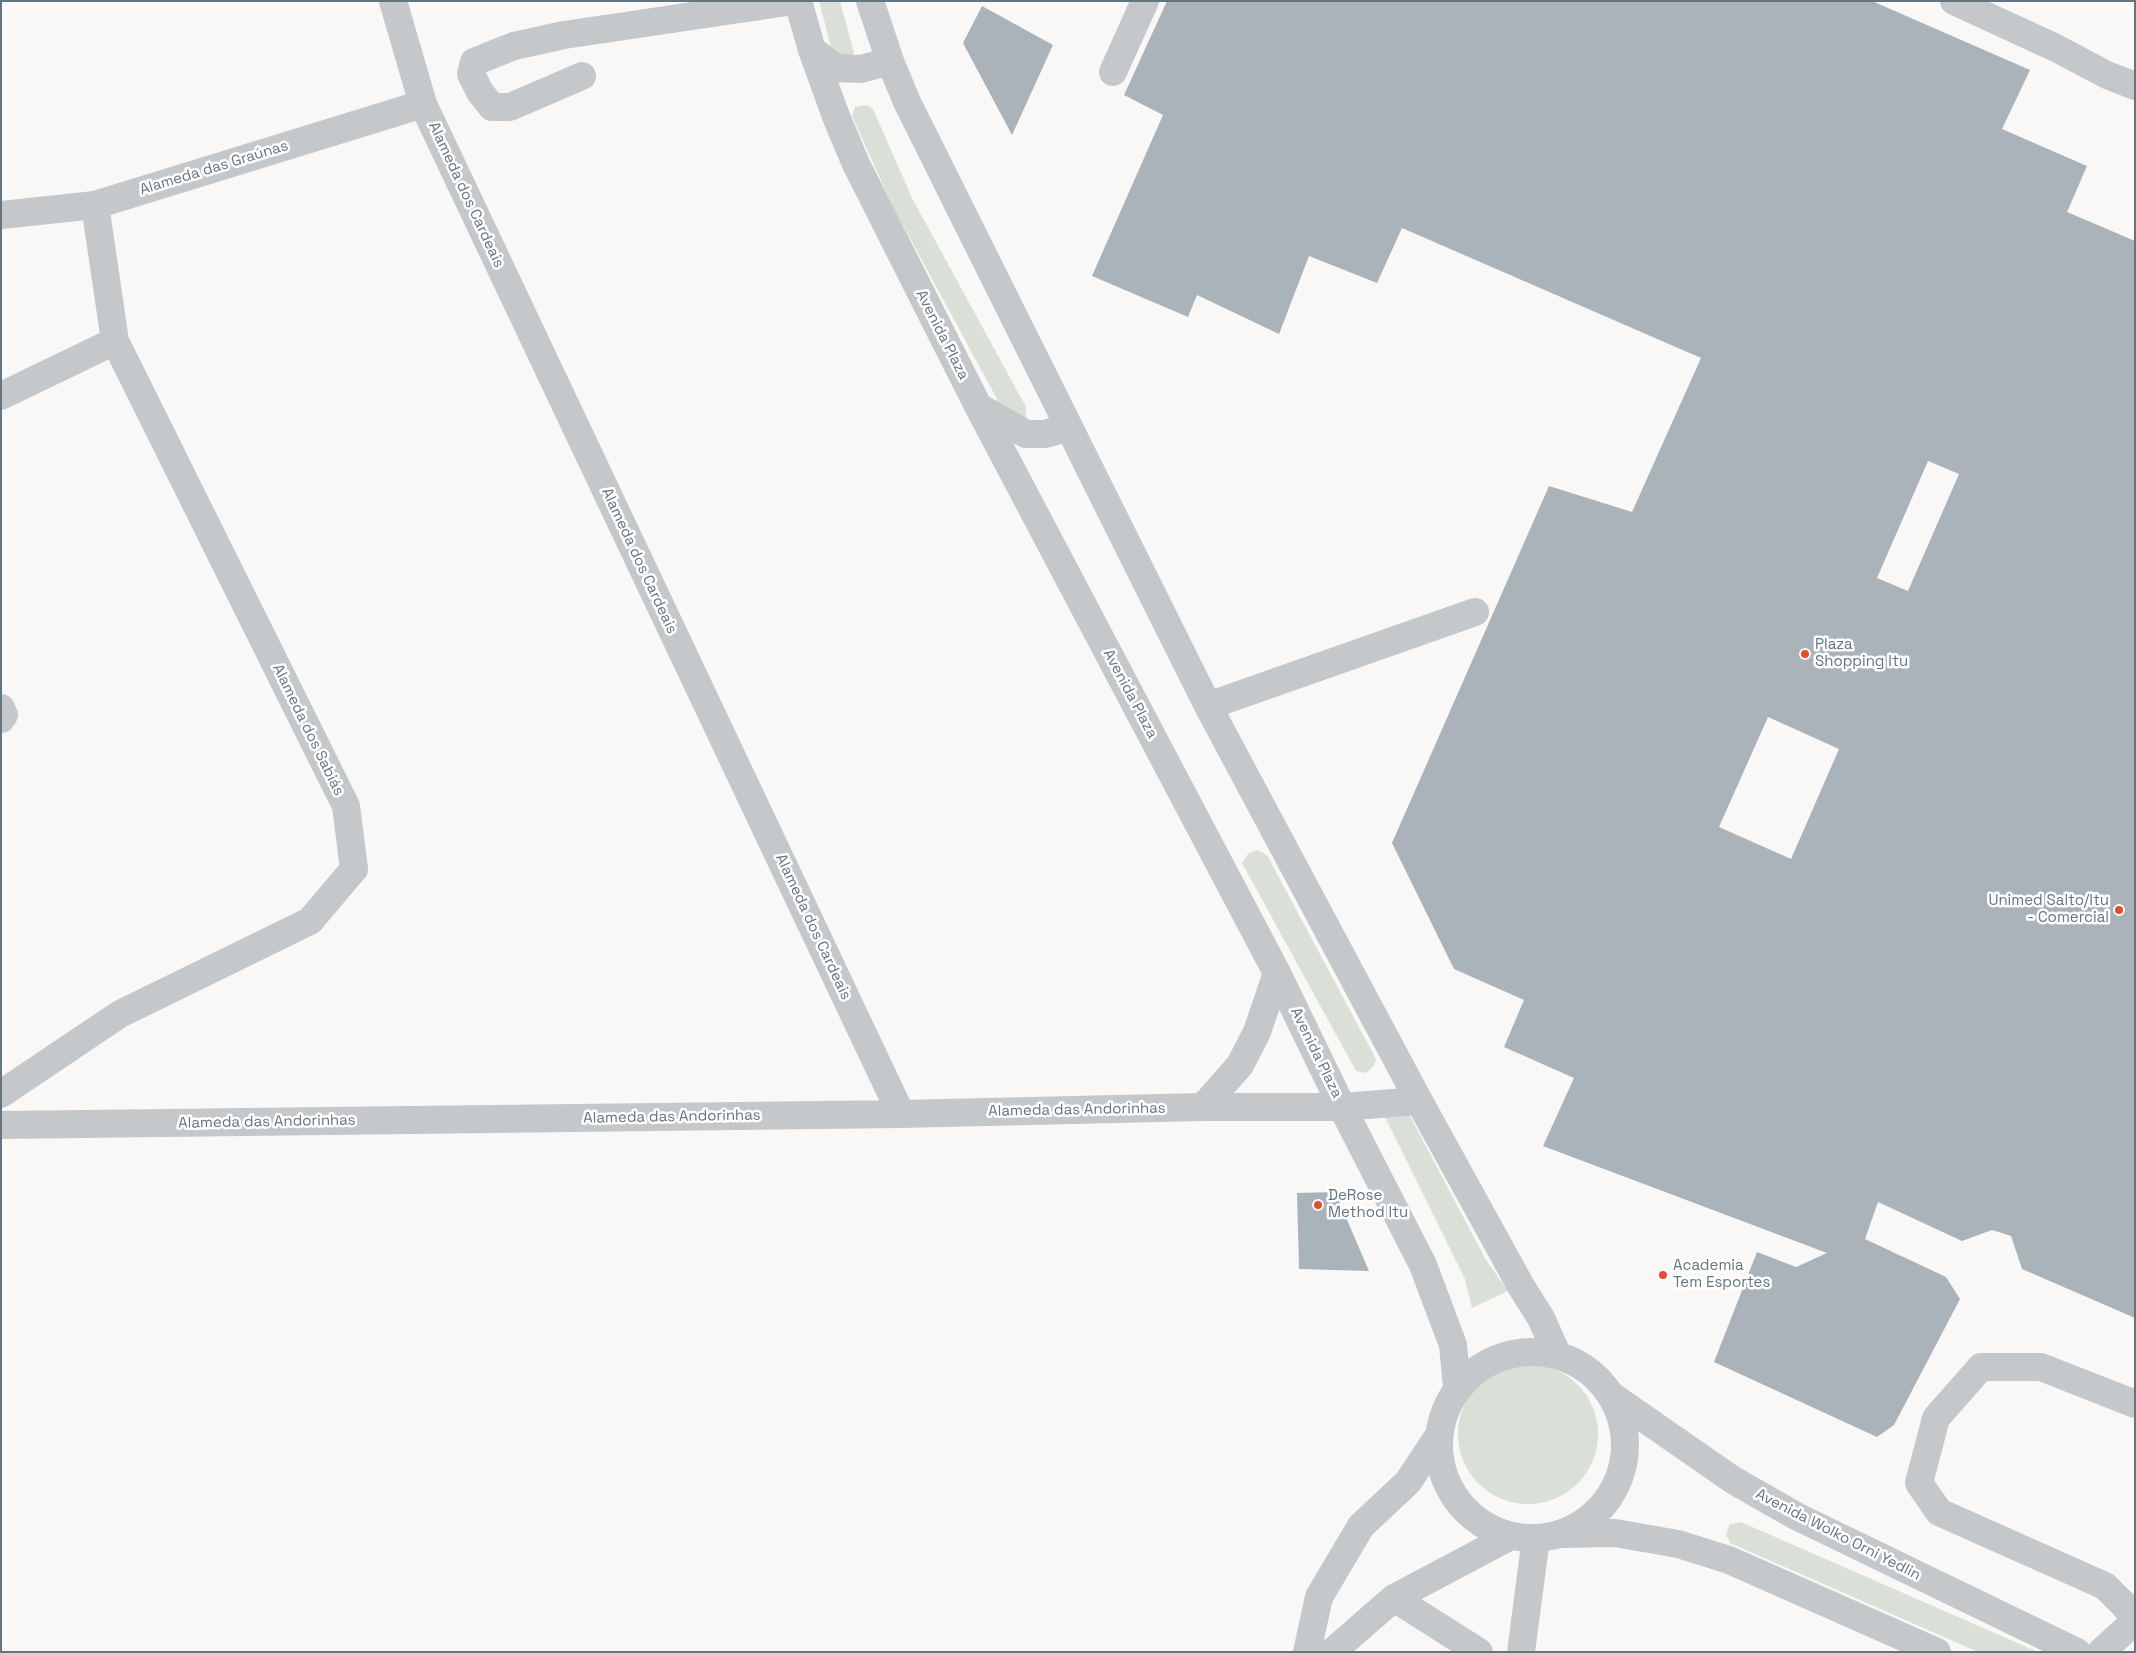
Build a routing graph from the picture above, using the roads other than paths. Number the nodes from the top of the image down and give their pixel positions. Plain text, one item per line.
1 (393, 1) edge
2 (796, 1) edge
3 (870, 1) edge
4 (1145, 1) edge
5 (1966, 4) edge
6 (812, 50) junction
7 (890, 61) junction
8 (1113, 72) dead end
9 (582, 76) dead end
10 (2135, 86) edge
11 (423, 104) junction
12 (96, 204) junction
13 (1, 215) edge
14 (115, 341) junction
15 (1, 396) edge
16 (978, 406) junction
17 (1068, 427) junction
18 (1475, 612) dead end
19 (1208, 706) junction
20 (1, 708) edge
21 (1, 719) edge
22 (1277, 973) junction
23 (1, 1094) edge
24 (1420, 1100) junction
25 (1342, 1106) junction
26 (1202, 1107) junction
27 (901, 1114) junction
28 (1, 1125) edge
29 (1557, 1354) junction
30 (1457, 1387) junction
31 (1612, 1396) junction
32 (2135, 1404) edge
33 (1437, 1438) junction
34 (1536, 1536) junction
35 (1394, 1598) junction
36 (2135, 1620) edge
37 (1307, 1652) edge
38 (1332, 1652) edge
39 (1479, 1652) edge
40 (1520, 1652) edge
41 (1937, 1652) edge
42 (2076, 1652) edge
43 (2101, 1652) edge

1 - 11 street, Alameda dos Cardeais
2 - 6 street, Avenida Plaza
2 - 9 street
3 - 7 street
4 - 8 street
5 - 10 street
6 - 7 street
6 - 16 street, Avenida Plaza
7 - 17 street
11 - 12 street, Alameda das Graúnas
11 - 27 street, Alameda dos Cardeais
12 - 13 street, Alameda das Graúnas
12 - 14 street, Alameda dos Sabiás
14 - 15 street
14 - 23 street, Alameda dos Sabiás
16 - 17 street
16 - 22 street, Avenida Plaza
17 - 19 street
18 - 19 street
19 - 24 street
20 - 21 street
22 - 25 street, Avenida Plaza
22 - 26 street
24 - 25 street, Alameda das Andorinhas
24 - 29 street
25 - 26 street, Alameda das Andorinhas
25 - 30 street, Avenida Plaza
26 - 27 street, Alameda das Andorinhas
27 - 28 street, Alameda das Andorinhas
29 - 30 street
29 - 31 street
30 - 33 street
31 - 34 street
31 - 42 street, Avenida Wolko Orni Yedlin
32 - 36 street
33 - 34 street
33 - 37 street
34 - 35 street
34 - 40 street
34 - 41 street
35 - 38 street
35 - 39 street
36 - 43 street

